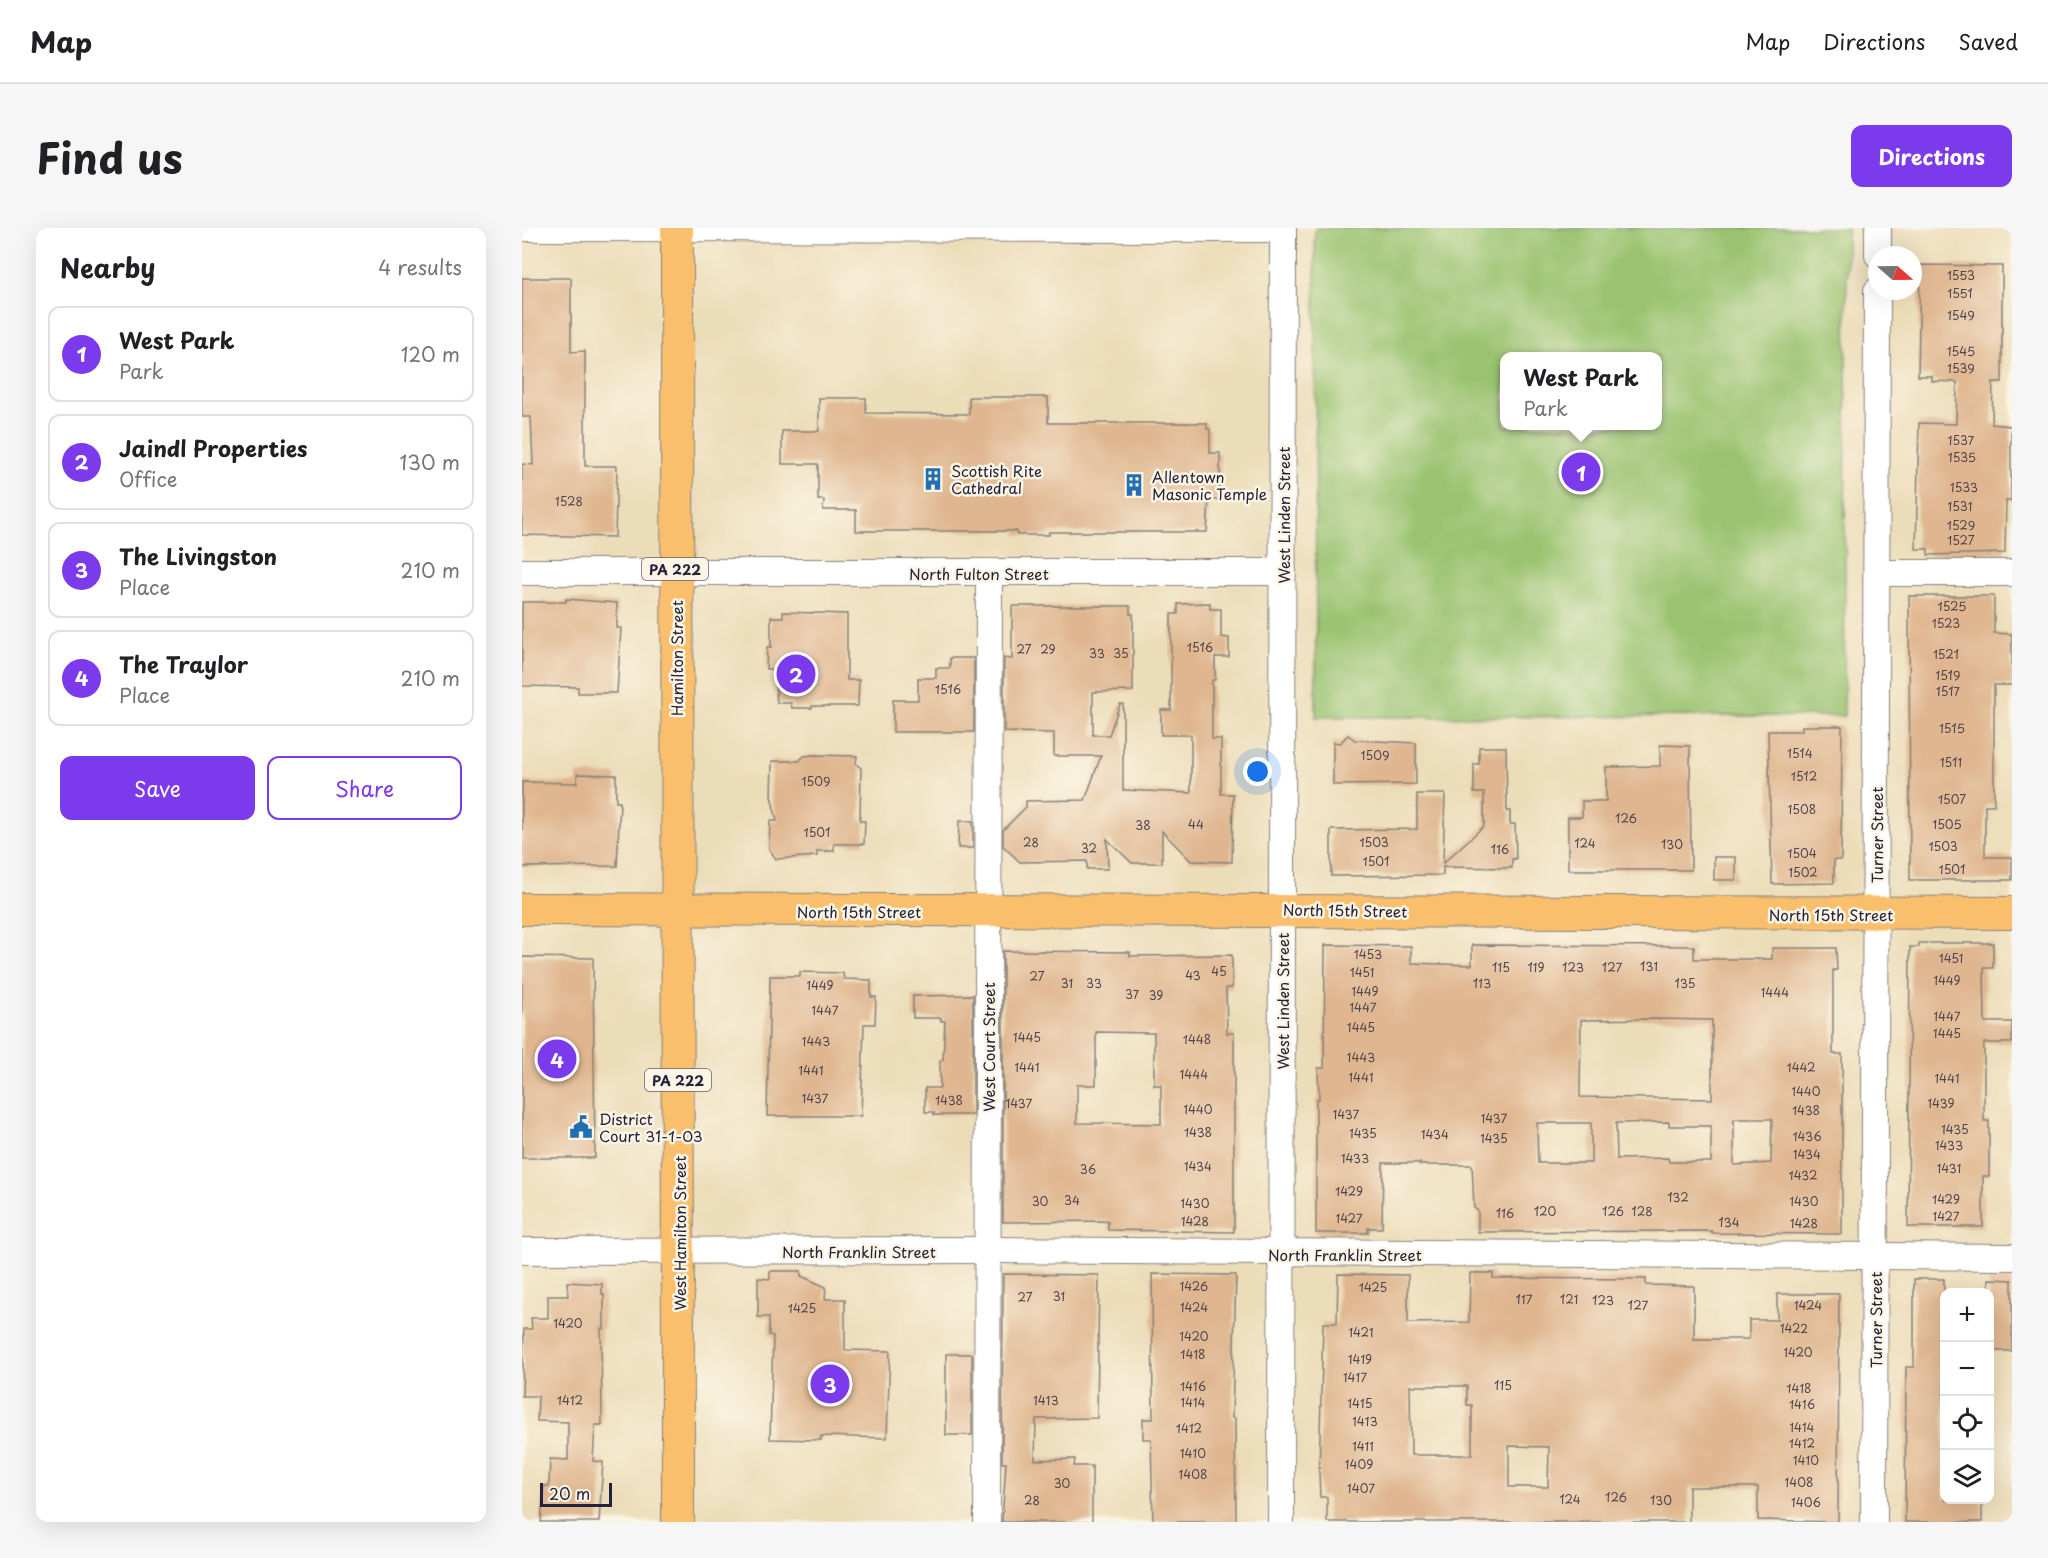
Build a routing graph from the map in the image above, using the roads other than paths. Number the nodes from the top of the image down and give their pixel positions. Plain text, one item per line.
1 (522, 228) edge
2 (677, 228) edge
3 (1878, 228) edge
4 (1283, 229) edge
5 (1878, 246) edge
6 (1878, 300) edge
7 (522, 572) edge
8 (1283, 572) junction
9 (675, 573) junction
10 (989, 573) junction
11 (1877, 573) junction
12 (2012, 573) edge
13 (522, 909) edge
14 (678, 909) junction
15 (1282, 909) junction
16 (988, 910) junction
17 (2012, 913) edge
18 (1876, 914) junction
19 (987, 1250) junction
20 (522, 1251) edge
21 (679, 1252) junction
22 (1281, 1253) junction
23 (1875, 1256) junction
24 (2012, 1257) edge
25 (678, 1522) edge
26 (987, 1522) edge
27 (1281, 1522) edge
28 (1874, 1522) edge

1 - 2 street
2 - 4 street
2 - 9 main road, Hamilton Street / PA 222
3 - 5 street
4 - 8 street, West Linden Street
6 - 11 street, Turner Street
7 - 9 street, North Fulton Street
8 - 10 street, North Fulton Street
8 - 15 street, West Linden Street
9 - 10 street, North Fulton Street
9 - 14 main road, Hamilton Street / PA 222
10 - 16 street, West Court Street
11 - 12 street
11 - 18 street, Turner Street
13 - 14 main road, North 15th Street
14 - 16 main road, North 15th Street
14 - 21 main road, West Hamilton Street / PA 222
15 - 16 main road, North 15th Street
15 - 18 main road, North 15th Street
15 - 22 street, West Linden Street
16 - 19 street, West Court Street
17 - 18 main road, North 15th Street
18 - 23 street, Turner Street
19 - 21 street, North Franklin Street
19 - 22 street, North Franklin Street
19 - 26 street, West Court Street
20 - 21 street, North Franklin Street
21 - 25 main road, West Hamilton Street / PA 222
22 - 23 street, North Franklin Street
22 - 27 street, West Linden Street
23 - 24 street, North Franklin Street
23 - 28 street, Turner Street

